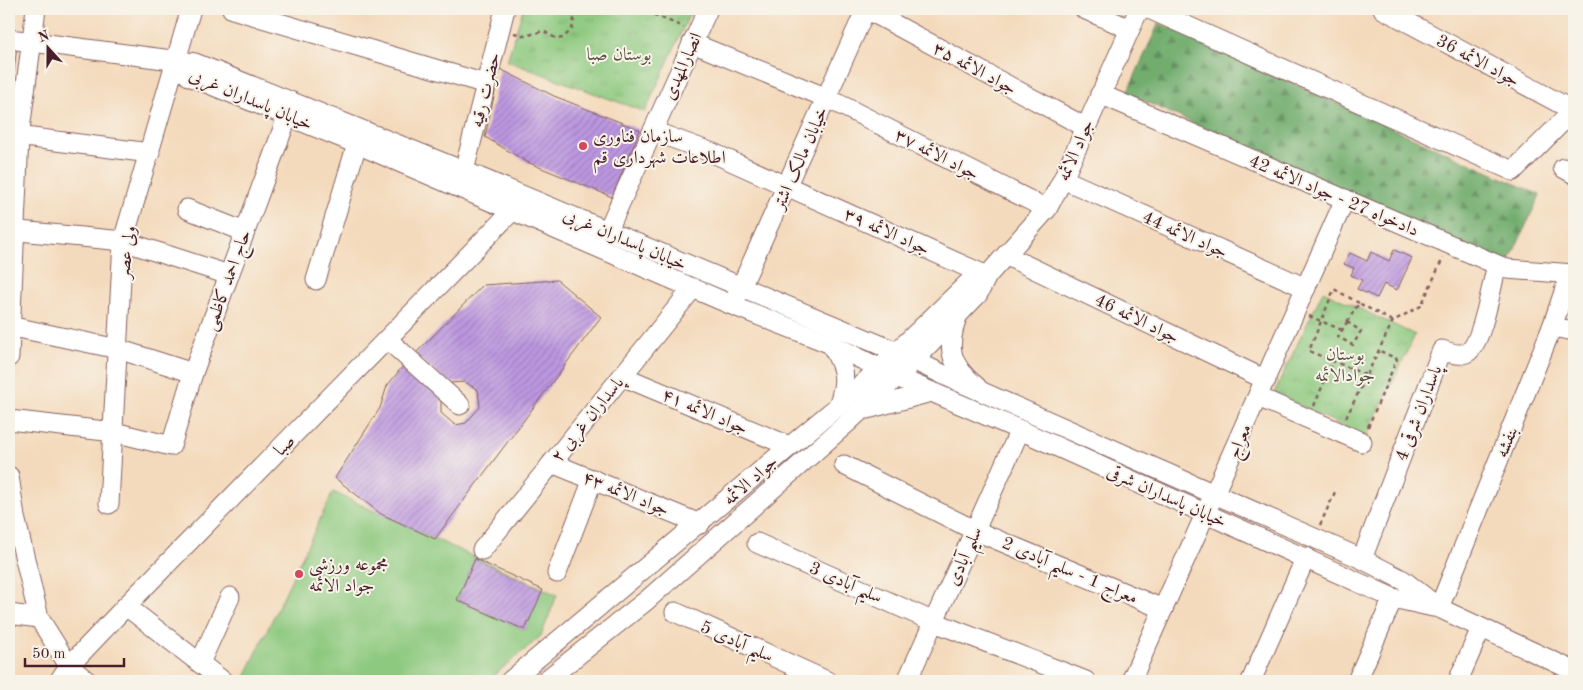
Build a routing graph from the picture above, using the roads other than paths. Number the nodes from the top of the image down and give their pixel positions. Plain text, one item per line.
1 (36, 9) edge
2 (191, 9) edge
3 (506, 9) edge
4 (708, 9) edge
5 (866, 9) edge
6 (1084, 9) edge
7 (1139, 9) edge
8 (1148, 9) edge
9 (1383, 9) edge
10 (237, 10) edge
11 (1130, 29) junction
12 (695, 38) junction
13 (9, 39) edge
14 (31, 42) junction
15 (175, 62) junction
16 (486, 84) junction
17 (1100, 94) junction
18 (827, 98) junction
19 (1574, 110) edge
20 (288, 115) junction
21 (1085, 127) junction
22 (653, 131) junction
23 (14, 136) edge
24 (358, 144) junction
25 (150, 153) junction
26 (464, 171) junction
27 (1063, 179) junction
28 (788, 186) junction
29 (1345, 199) junction
30 (187, 208) dead end
31 (1047, 210) junction
32 (512, 211) junction
33 (12, 230) edge
34 (245, 232) junction
35 (607, 232) junction
36 (123, 241) junction
37 (1007, 256) junction
38 (1497, 264) junction
39 (1572, 274) edge
40 (229, 275) junction
41 (987, 276) junction
42 (316, 280) dead end
43 (742, 287) junction
44 (693, 288) junction
45 (1306, 288) junction
46 (732, 305) junction
47 (959, 312) junction
48 (9, 326) edge
49 (1552, 327) junction
50 (1574, 332) edge
51 (387, 339) junction
52 (831, 344) junction
53 (118, 349) junction
54 (897, 352) junction
55 (9, 357) edge
56 (914, 361) junction
57 (193, 373) junction
58 (889, 373) junction
59 (622, 376) junction
60 (1266, 380) junction
61 (931, 392) junction
62 (985, 394) junction
63 (1258, 397) junction
64 (460, 405) dead end
65 (838, 406) junction
66 (859, 412) junction
67 (9, 420) edge
68 (1020, 430) junction
69 (114, 432) junction
70 (1362, 442) road end
71 (789, 446) junction
72 (552, 462) junction
73 (844, 465) dead end
74 (9, 476) edge
75 (593, 479) junction
76 (1214, 495) junction
77 (109, 504) dead end
78 (1206, 513) junction
79 (12, 517) edge
80 (700, 524) junction
81 (976, 531) junction
82 (757, 543) dead end
83 (482, 550) dead end
84 (1306, 557) junction
85 (1362, 559) junction
86 (557, 573) dead end
87 (230, 598) dead end
88 (1393, 598) junction
89 (126, 606) junction
90 (1439, 608) junction
91 (1164, 609) junction
92 (675, 612) dead end
93 (9, 614) edge
94 (39, 618) junction
95 (934, 622) junction
96 (1480, 628) junction
97 (200, 664) junction
98 (69, 666) junction
99 (1574, 671) edge
100 (553, 680) edge
101 (59, 681) edge
102 (87, 681) edge
103 (223, 681) edge
104 (510, 681) edge
105 (826, 681) edge
106 (907, 681) edge
107 (1086, 681) edge
108 (1131, 681) edge
109 (1251, 681) edge
110 (1356, 681) edge
111 (1458, 681) edge

1 - 14 street
2 - 15 street, ولی عصر
3 - 16 street, حضرت رقیه
4 - 12 street, انصارالمهدی
5 - 18 street, خیابان مالک اشتر
5 - 21 street, جواد الائمه ۳۵
6 - 11 street
7 - 11 street, جواد الائمه
8 - 19 street
9 - 19 street, جواد الائمه 36
10 - 16 street
11 - 17 street, جواد الائمه
12 - 18 street, جواد الائمه ۳۷
12 - 22 street, انصارالمهدی
13 - 14 street
14 - 15 street
14 - 23 street
15 - 20 street, خیابان پاسداران غربی
15 - 25 street, ولی عصر
15 - 26 street, خیابان پاسداران غربی
16 - 26 street, حضرت رقیه
17 - 21 street, جواد الائمه
17 - 29 street, دادخواه 27 - جواد الائمه 42
18 - 28 street, خیابان مالک اشتر
18 - 31 street, جواد الائمه ۳۷
20 - 24 street, خیابان پاسداران غربی
20 - 34 street, حاج احمد کاظمی
21 - 27 street, جواد الائمه
22 - 28 street, جواد الائمه ۳۹
22 - 35 street, انصارالمهدی
23 - 25 street
23 - 33 street
24 - 32 street, خیابان پاسداران غربی
24 - 42 street
25 - 36 street, ولی عصر
26 - 35 street, خیابان پاسداران غربی
27 - 31 street, جواد الائمه
27 - 45 street, جواد الائمه 44
28 - 41 street, جواد الائمه ۳۹
28 - 43 street, خیابان مالک اشتر
29 - 38 street, دادخواه 27 - جواد الائمه 42
29 - 45 street, معراج
30 - 34 street
31 - 37 street, جواد الائمه
32 - 44 street, خیابان پاسداران غربی
32 - 51 street, صبا
33 - 36 street
33 - 48 street
34 - 40 street, حاج احمد کاظمی
35 - 43 street, خیابان پاسداران غربی
36 - 40 street
36 - 53 street, ولی عصر
37 - 41 street, جواد الائمه
37 - 60 street, جواد الائمه 46
38 - 39 street, دادخواه 27 - جواد الائمه 42
38 - 85 street, پاسداران شرقی 4
39 - 49 street, بنفشه
40 - 57 street, حاج احمد کاظمی
41 - 47 street, جواد الائمه
41 - 54 street, جواد الائمه
43 - 46 street, خیابان مالک اشتر
43 - 54 street, خیابان پاسداران غربی
44 - 46 street, خیابان پاسداران غربی
44 - 59 street, پاسداران غربی ۲
45 - 60 street, معراج
46 - 52 street, خیابان پاسداران غربی
47 - 56 street, جواد الائمه
47 - 62 street
48 - 53 street
48 - 55 street
49 - 50 street
49 - 90 street, بنفشه
51 - 64 street
51 - 89 street, صبا
52 - 58 street, خیابان پاسداران غربی
52 - 65 street
53 - 57 street
53 - 69 street, ولی عصر
54 - 56 street, خیابان پاسداران غربی
54 - 58 street, جواد الائمه
56 - 58 street, جواد الائمه
56 - 62 street, خیابان پاسداران شرقی
57 - 69 street, حاج احمد کاظمی
58 - 61 street, خیابان پاسداران شرقی
58 - 65 street, جواد الائمه
58 - 66 street, جواد الائمه
59 - 71 street, جواد الائمه ۴۱
59 - 72 street, پاسداران غربی ۲
60 - 63 street, معراج
61 - 66 street
61 - 68 street, خیابان پاسداران شرقی
62 - 76 street, خیابان پاسداران شرقی
63 - 70 street
63 - 76 street, معراج
65 - 71 street, جواد الائمه
66 - 100 street, جواد الائمه
67 - 69 street
68 - 78 street, خیابان پاسداران شرقی
68 - 81 street, سلیم آبادی
69 - 77 street, ولی عصر
71 - 80 street, جواد الائمه
72 - 75 street, جواد الائمه ۴۳
72 - 83 street, پاسداران غربی ۲
73 - 81 street, معراج 1 - سلیم آبادی 2
74 - 79 street
75 - 80 street, جواد الائمه ۴۳
75 - 86 street
76 - 78 street, معراج
76 - 85 street, خیابان پاسداران شرقی
78 - 84 street, خیابان پاسداران شرقی
78 - 91 street, معراج
79 - 94 street
80 - 104 street, جواد الائمه
81 - 91 street, معراج 1 - سلیم آبادی 2
81 - 95 street, سلیم آبادی
82 - 95 street, سلیم آبادی 3
84 - 88 street, خیابان پاسداران شرقی
84 - 109 street
85 - 90 street, خیابان پاسداران شرقی
87 - 97 street
88 - 90 street, خیابان پاسداران شرقی
88 - 110 street
89 - 97 street
89 - 98 street, صبا
90 - 96 street, خیابان پاسداران شرقی
91 - 108 street, معراج
92 - 105 street, سلیم آبادی 5
93 - 94 street
94 - 98 street
95 - 106 street, سلیم آبادی
95 - 107 street, سلیم آبادی 3
96 - 99 street, خیابان پاسداران شرقی
96 - 111 street
97 - 103 street
98 - 101 street, صبا
98 - 102 street

